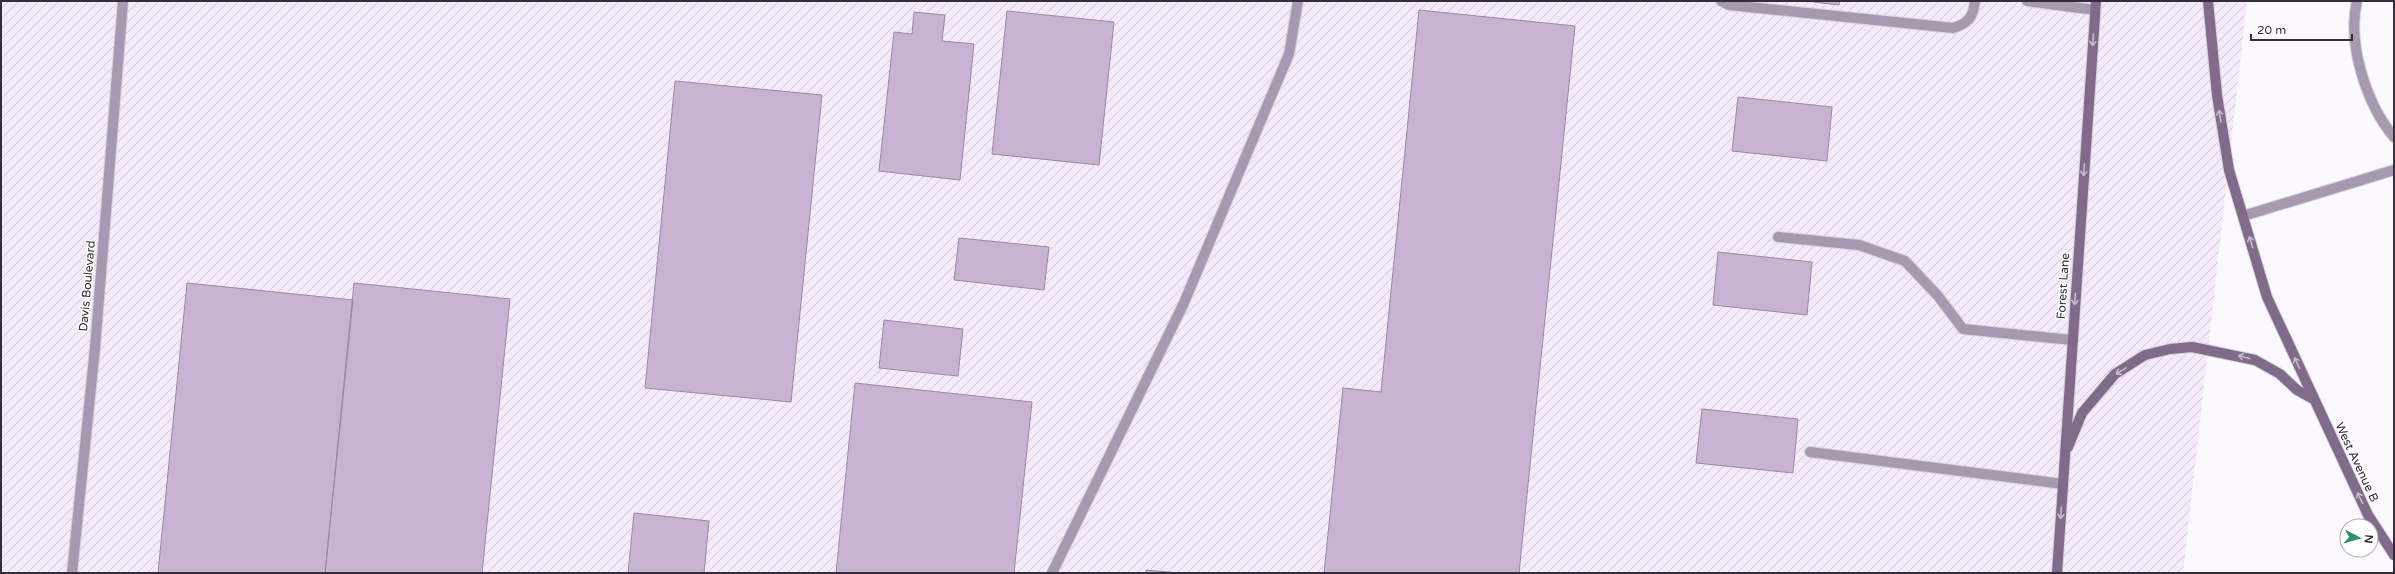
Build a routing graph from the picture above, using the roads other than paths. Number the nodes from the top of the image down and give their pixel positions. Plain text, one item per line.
1 (123, 1) edge
2 (1298, 1) edge
3 (1721, 1) edge
4 (1975, 1) edge
5 (2027, 1) edge
6 (2208, 1) edge
7 (2357, 1) edge
8 (2096, 5) edge
9 (2394, 137) edge
10 (2394, 170) edge
11 (2243, 216) junction
12 (1778, 237) dead end
13 (2072, 340) junction
14 (2313, 399) junction
15 (1810, 452) dead end
16 (2064, 456) junction
17 (2063, 484) junction
18 (2394, 555) edge
19 (72, 573) edge
20 (1052, 573) edge
21 (2057, 573) edge

1 - 19 street, Davis Boulevard
2 - 20 street
3 - 4 street
5 - 8 street
11 -> 6 main road
7 - 9 street
8 -> 13 main road, Forest Lane
10 - 11 street
14 -> 11 main road
12 - 13 street
13 - 16 main road, Forest Lane
14 -> 16 main road
18 -> 14 main road, West Avenue B
15 - 17 street
16 - 17 main road, Forest Lane
17 -> 21 main road, Forest Lane

